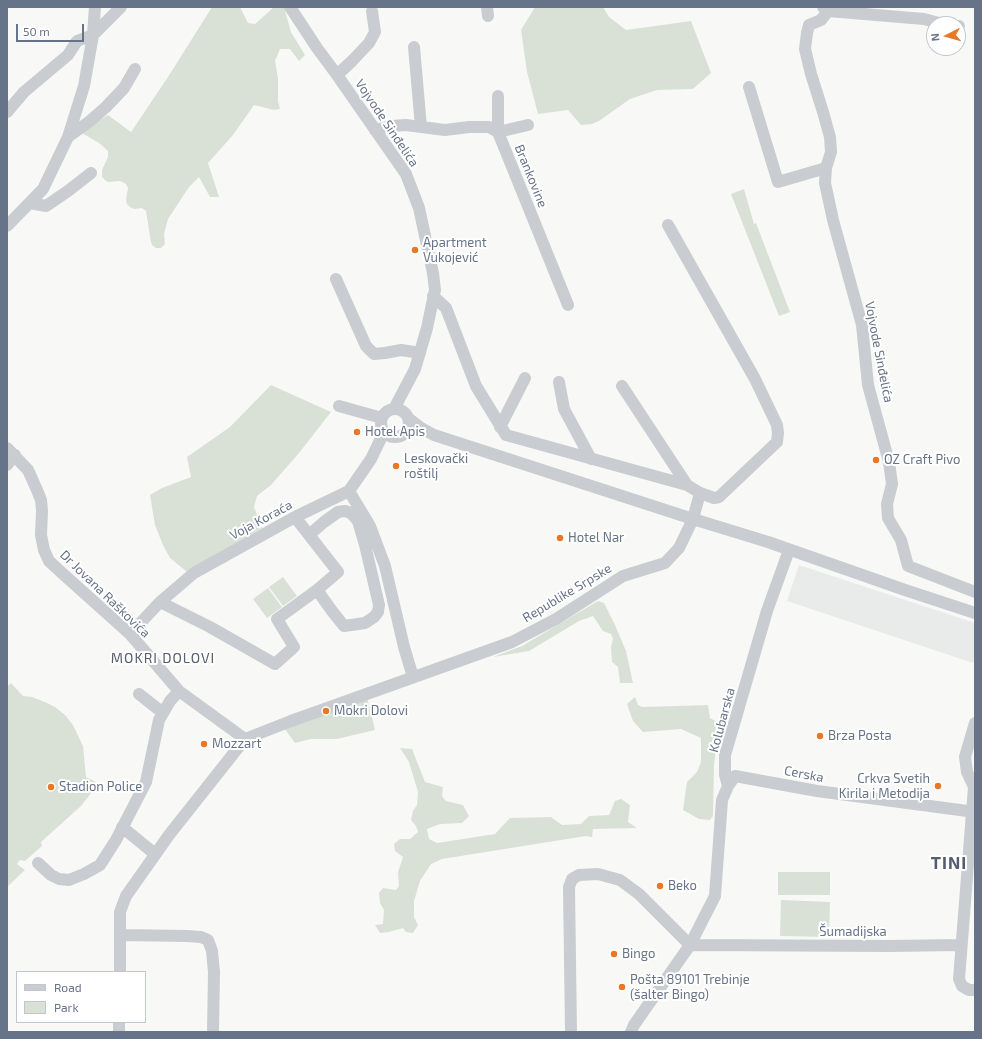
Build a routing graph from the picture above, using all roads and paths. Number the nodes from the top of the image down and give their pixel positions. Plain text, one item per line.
1 (95, 7) edge
2 (121, 7) edge
3 (290, 7) edge
4 (826, 9) edge
5 (372, 11) dead end
6 (926, 20) edge
7 (93, 35) junction
8 (414, 47) dead end
9 (135, 69) dead end
10 (337, 74) junction
11 (749, 87) dead end
12 (498, 96) dead end
13 (7, 112) edge
14 (528, 125) dead end
15 (421, 127) junction
16 (376, 130) junction
17 (498, 132) junction
18 (68, 137) junction
19 (826, 168) junction
20 (91, 173) dead end
21 (30, 203) junction
22 (668, 225) dead end
23 (7, 226) edge
24 (336, 279) dead end
25 (433, 296) junction
26 (568, 305) dead end
27 (420, 353) junction
28 (525, 378) dead end
29 (559, 382) dead end
30 (622, 386) dead end
31 (339, 406) dead end
32 (402, 414) junction
33 (382, 418) junction
34 (500, 426) junction
35 (384, 432) junction
36 (400, 435) junction
37 (434, 435) junction
38 (11, 451) edge
39 (371, 459) junction
40 (591, 459) junction
41 (7, 465) edge
42 (687, 485) junction
43 (349, 491) junction
44 (700, 493) junction
45 (295, 516) junction
46 (693, 519) junction
47 (310, 534) junction
48 (789, 550) junction
49 (317, 590) junction
50 (975, 592) edge
51 (160, 602) junction
52 (975, 613) edge
53 (130, 634) junction
54 (413, 677) junction
55 (179, 691) junction
56 (139, 694) dead end
57 (163, 713) junction
58 (975, 724) edge
59 (245, 739) junction
60 (728, 786) junction
61 (974, 812) edge
62 (122, 827) junction
63 (156, 854) junction
64 (38, 863) dead end
65 (971, 875) edge
66 (120, 935) junction
67 (690, 945) junction
68 (961, 946) junction
69 (120, 971) edge
70 (975, 990) edge
71 (213, 1032) edge
72 (571, 1032) edge
73 (631, 1032) edge

1 - 7 street
2 - 7 street
3 - 10 street, Vojvode Sinđelića
4 - 6 street, Vojvode Sinđelića
4 - 19 street, Vojvode Sinđelića
5 - 10 street, Vojvode Sinđelića
7 - 13 street
7 - 18 street
8 - 15 street
9 - 18 street
10 - 16 street, Vojvode Sinđelića
11 - 19 street
12 - 17 street
14 - 17 street
15 - 16 street
15 - 17 street
16 - 25 street, Vojvode Sinđelića
17 - 26 street, Brankovine
18 - 21 street
19 - 50 street, Vojvode Sinđelića
20 - 21 street
21 - 23 street
22 - 44 street
24 - 27 street
25 - 27 street, Vojvode Sinđelića
25 - 34 street
27 - 32 street, Vojvode Sinđelića
28 - 34 street
29 - 40 street
30 - 42 street
31 - 33 street
32 - 33 street
32 - 36 street
32 - 37 street
33 - 35 street
34 - 40 street
35 - 36 street
35 - 39 street
36 - 37 street
36 - 39 street
37 - 46 street
38 - 41 street
38 - 53 street, Dr Jovana Raškovića
39 - 43 street
40 - 42 street
42 - 44 street
43 - 45 street, Voja Koraća
43 - 54 street
44 - 46 street, Republike Srpske
45 - 47 street
45 - 51 street, Voja Koraća
46 - 48 street
46 - 54 street, Republike Srpske
47 - 49 street
47 - 49 street
48 - 52 street
48 - 60 street, Kolubarska
49 - 51 street
51 - 53 street, Voja Koraća
53 - 55 street, Dr Jovana Raškovića
54 - 59 street, Republike Srpske
55 - 57 street
55 - 59 street, Dr Jovana Raškovića
56 - 57 street
57 - 62 street
58 - 61 street
59 - 63 street
60 - 61 street, Cerska
60 - 67 street, Kolubarska
61 - 65 street
62 - 63 street
62 - 64 street
63 - 66 street
65 - 68 street
66 - 69 street
66 - 71 street
67 - 68 street, Šumadijska
67 - 72 street
67 - 73 street, Kolubarska
68 - 70 street

